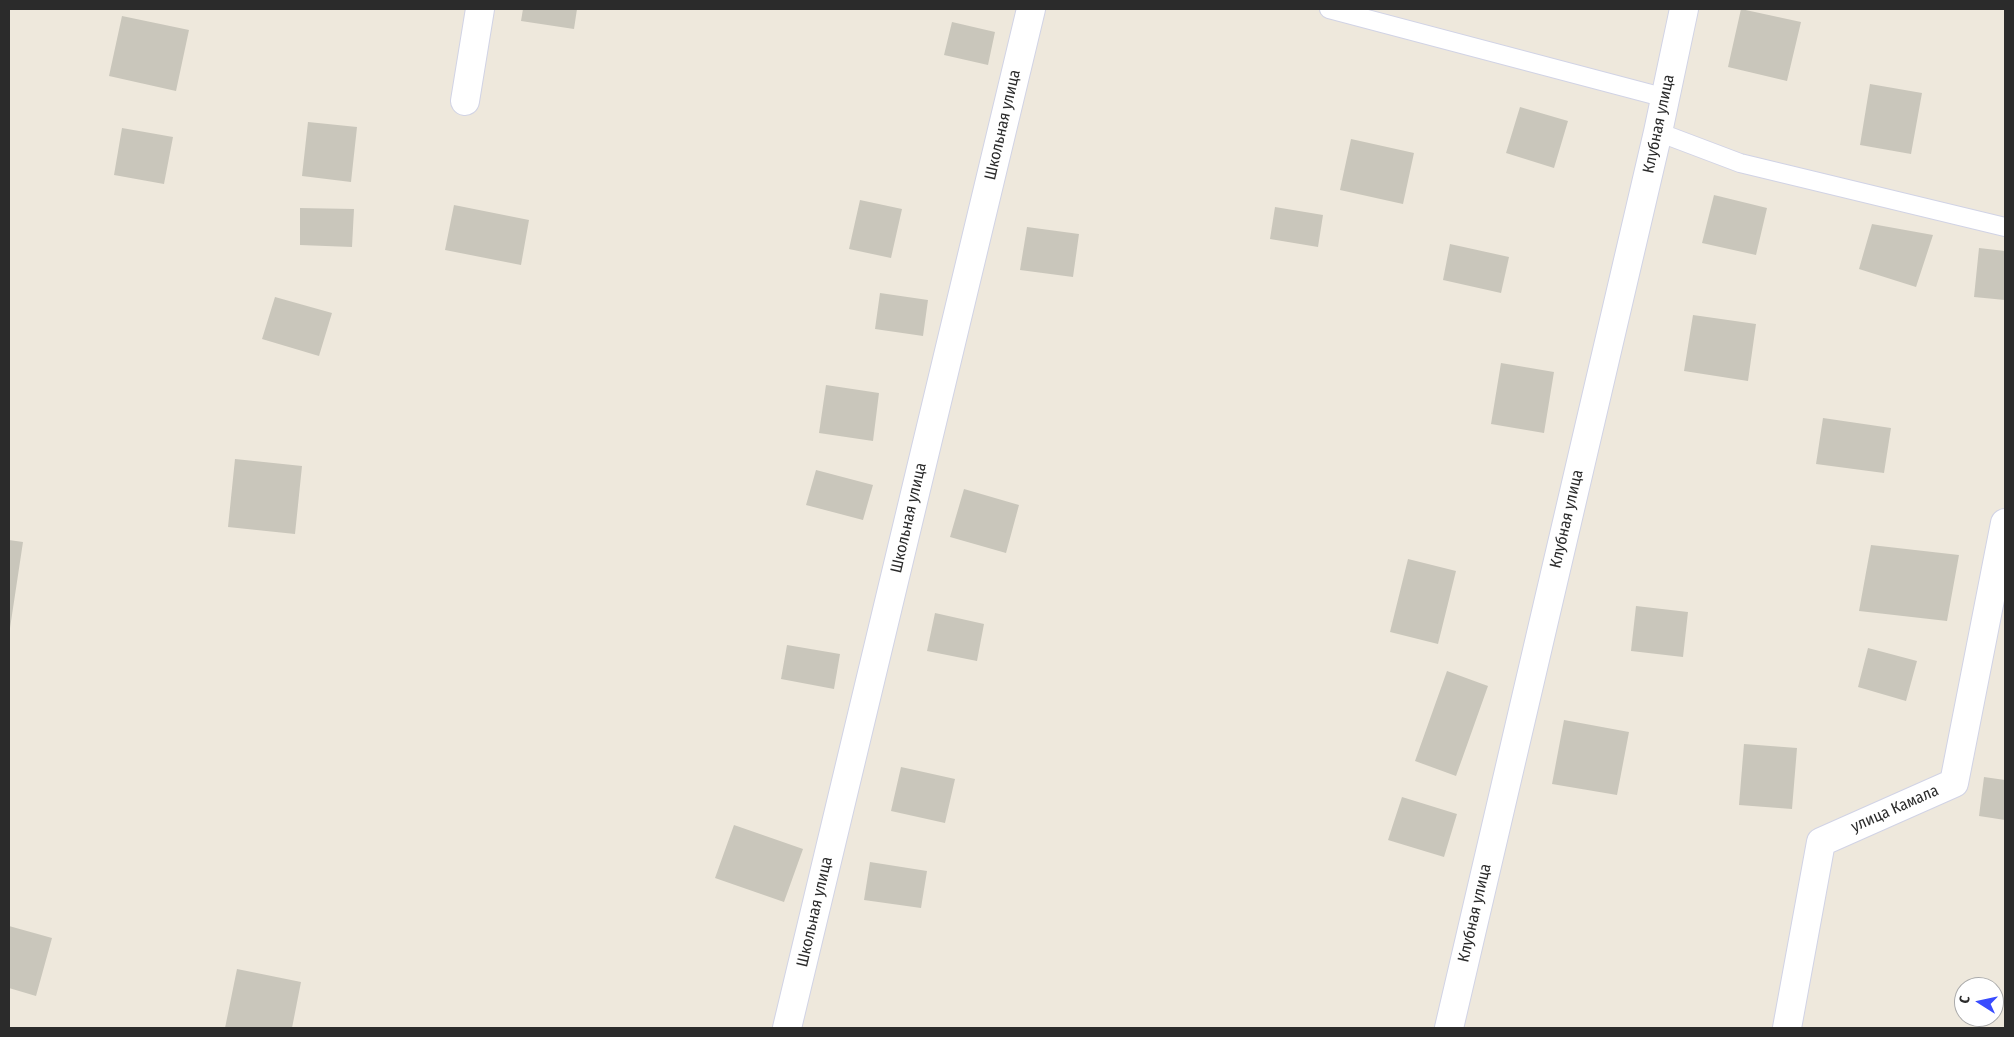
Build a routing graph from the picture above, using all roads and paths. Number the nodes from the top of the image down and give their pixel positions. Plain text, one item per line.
1 (480, 9) edge
2 (1030, 9) edge
3 (1329, 9) edge
4 (1684, 9) edge
5 (1666, 98) junction
6 (465, 101) dead end
7 (1658, 132) junction
8 (2005, 227) edge
9 (2005, 523) edge
10 (787, 1028) edge
11 (1448, 1028) edge
12 (1787, 1028) edge

1 - 6 street
2 - 10 street, Школьная улица
3 - 5 lane
4 - 5 street, Клубная улица
5 - 7 street, Клубная улица
7 - 8 lane
7 - 11 street, Клубная улица
9 - 12 street, улица Камала

